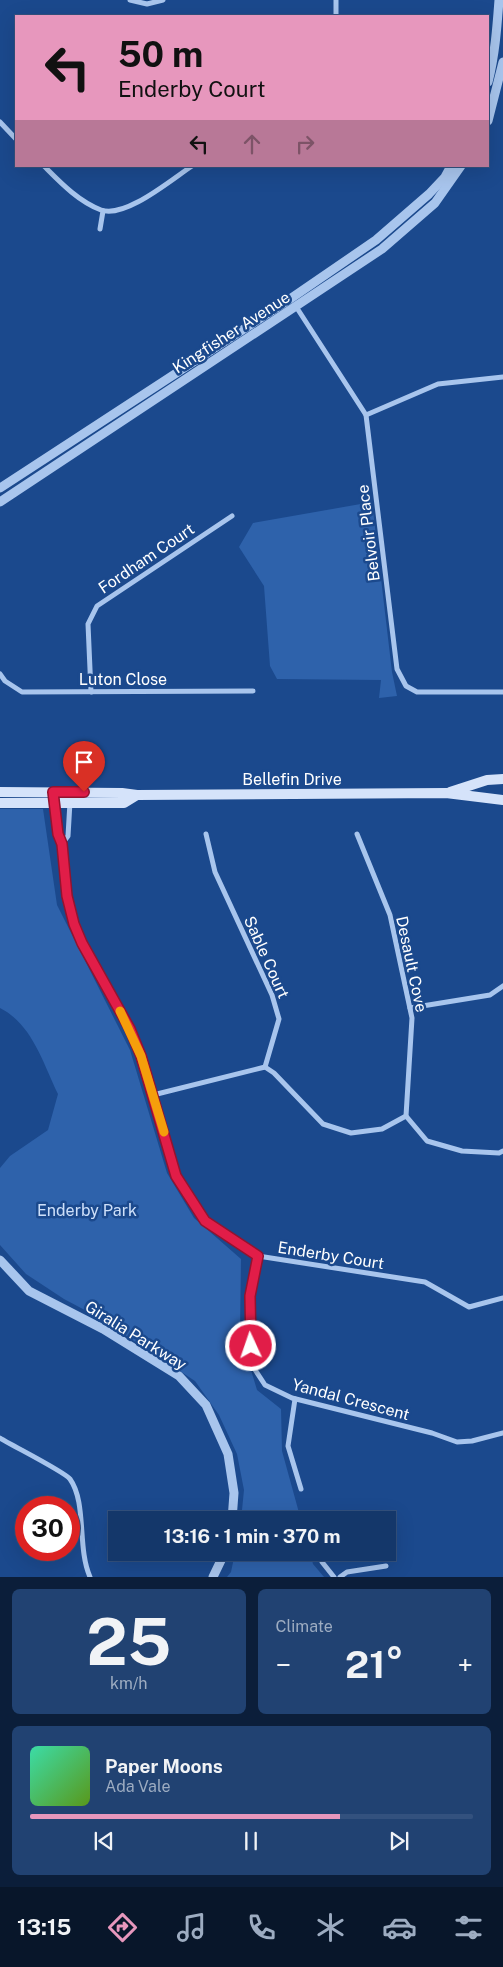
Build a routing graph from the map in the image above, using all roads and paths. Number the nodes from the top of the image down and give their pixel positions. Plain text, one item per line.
1 (130, 0) edge
2 (163, 0) edge
3 (336, 0) edge
4 (498, 0) edge
5 (336, 15) edge
6 (503, 62) edge
7 (489, 77) edge
8 (489, 117) edge
9 (0, 122) edge
10 (15, 138) edge
11 (45, 167) edge
12 (190, 167) edge
13 (450, 167) edge
14 (460, 167) edge
15 (103, 211) junction
16 (100, 229) dead end
17 (290, 298) junction
18 (296, 308) junction
19 (503, 377) edge
20 (366, 415) junction
21 (0, 488) edge
22 (0, 502) edge
23 (232, 516) dead end
24 (0, 674) edge
25 (253, 691) dead end
26 (90, 692) junction
27 (503, 692) edge
28 (503, 779) edge
29 (0, 792) edge
30 (53, 792) junction
31 (70, 792) junction
32 (446, 794) junction
33 (137, 795) junction
34 (503, 800) edge
35 (0, 802) edge
36 (54, 804) junction
37 (70, 804) junction
38 (206, 834) dead end
39 (357, 834) dead end
40 (62, 844) junction
41 (503, 986) edge
42 (410, 1008) junction
43 (265, 1067) junction
44 (153, 1095) junction
45 (406, 1116) junction
46 (503, 1151) edge
47 (258, 1256) junction
48 (2, 1266) edge
49 (503, 1298) edge
50 (294, 1399) junction
51 (503, 1433) edge
52 (0, 1438) edge
53 (301, 1489) dead end
54 (233, 1511) edge
55 (221, 1561) edge
56 (322, 1561) edge
57 (386, 1566) dead end
58 (90, 1577) edge
59 (213, 1577) edge
60 (334, 1577) edge
61 (340, 1577) edge

1 - 2 street
3 - 5 street
4 - 7 street
6 - 8 street
9 - 10 street
11 - 15 street
12 - 15 street
13 - 17 street, Kingfisher Avenue
14 - 18 street, Kingfisher Avenue
15 - 16 street
17 - 18 street, Belvoir Place
17 - 21 street, Kingfisher Avenue
18 - 20 street, Belvoir Place
18 - 22 street, Kingfisher Avenue
19 - 20 street
20 - 27 street, Belvoir Place
23 - 26 street, Fordham Court
24 - 26 street, Luton Close
25 - 26 street, Luton Close
28 - 32 main road, Bellefin Drive
29 - 30 main road, Bellefin Drive
30 - 31 main road, Bellefin Drive
30 - 36 street, Enderby Court
31 - 33 main road, Bellefin Drive
31 - 37 street, Enderby Court
32 - 33 main road, Bellefin Drive
32 - 34 main road, Bellefin Drive
33 - 37 main road, Bellefin Drive
35 - 36 main road, Bellefin Drive
36 - 37 main road, Bellefin Drive
36 - 40 street, Enderby Court
37 - 40 street, Enderby Court
38 - 43 street, Sable Court
39 - 42 street, Desault Cove
40 - 44 street, Enderby Court
41 - 42 street
42 - 45 street, Desault Cove
43 - 44 street
43 - 45 street
44 - 47 street, Enderby Court
45 - 46 street
47 - 49 street, Enderby Court
47 - 50 street, Yandal Crescent
48 - 54 street, Giralia Parkway
50 - 51 street, Yandal Crescent
50 - 53 street
52 - 58 street
55 - 59 street
56 - 60 street
57 - 61 street

